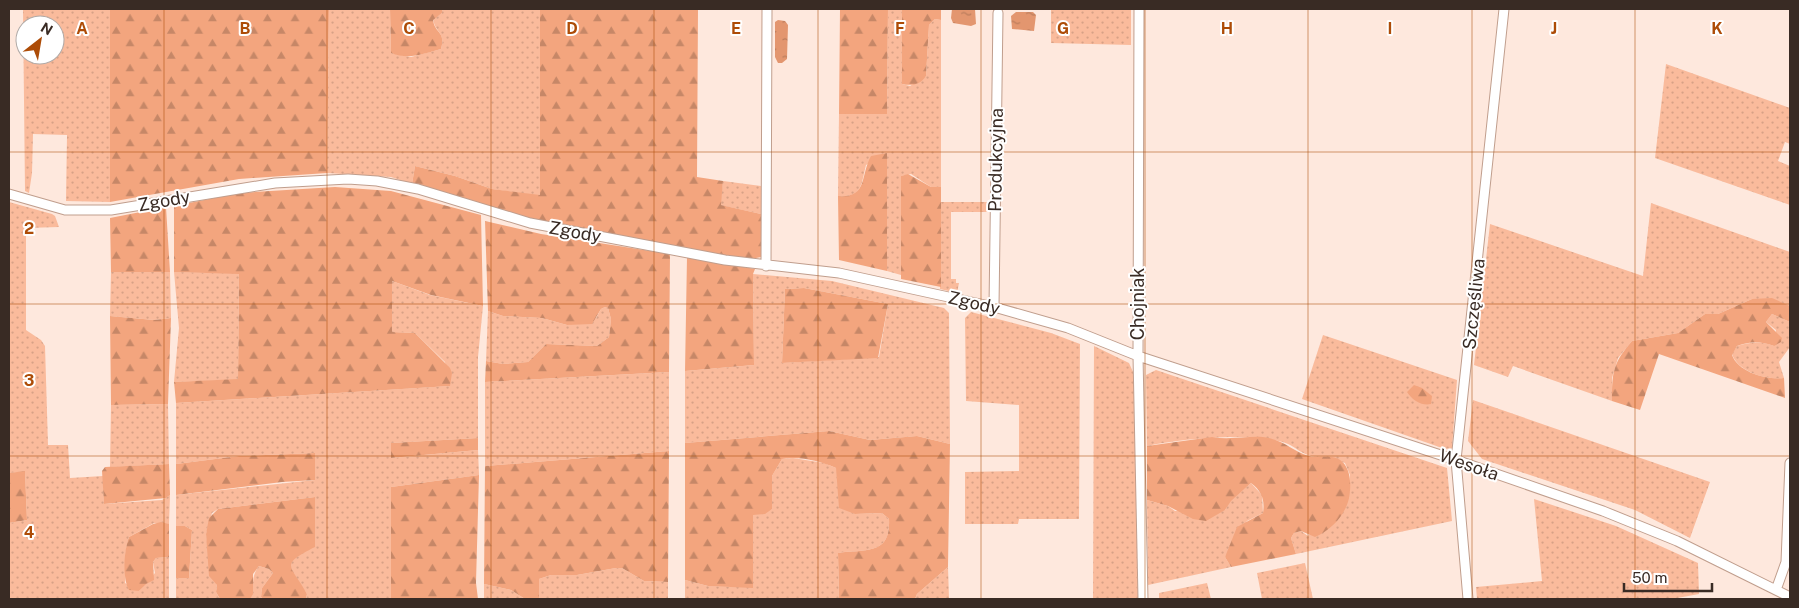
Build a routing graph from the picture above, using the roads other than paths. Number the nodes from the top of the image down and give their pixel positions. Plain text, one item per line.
1 (766, 9) edge
2 (1139, 9) edge
3 (1504, 9) edge
4 (998, 12) dead end
5 (9, 194) edge
6 (766, 266) junction
7 (994, 306) junction
8 (1138, 356) junction
9 (1456, 460) junction
10 (1790, 463) edge
11 (1776, 590) junction
12 (1790, 597) edge
13 (1144, 599) edge
14 (1468, 599) edge

1 - 6 street
2 - 8 street, Chojniak
3 - 9 street, Szczęśliwa
4 - 7 street, Produkcyjna
5 - 6 street, Zgody
6 - 7 street, Zgody
7 - 8 street, Zgody
8 - 9 street, Wesoła
8 - 13 street, Chojniak
9 - 11 street, Wesoła
9 - 14 street, Szczęśliwa
10 - 11 street
11 - 12 street, Wesoła

